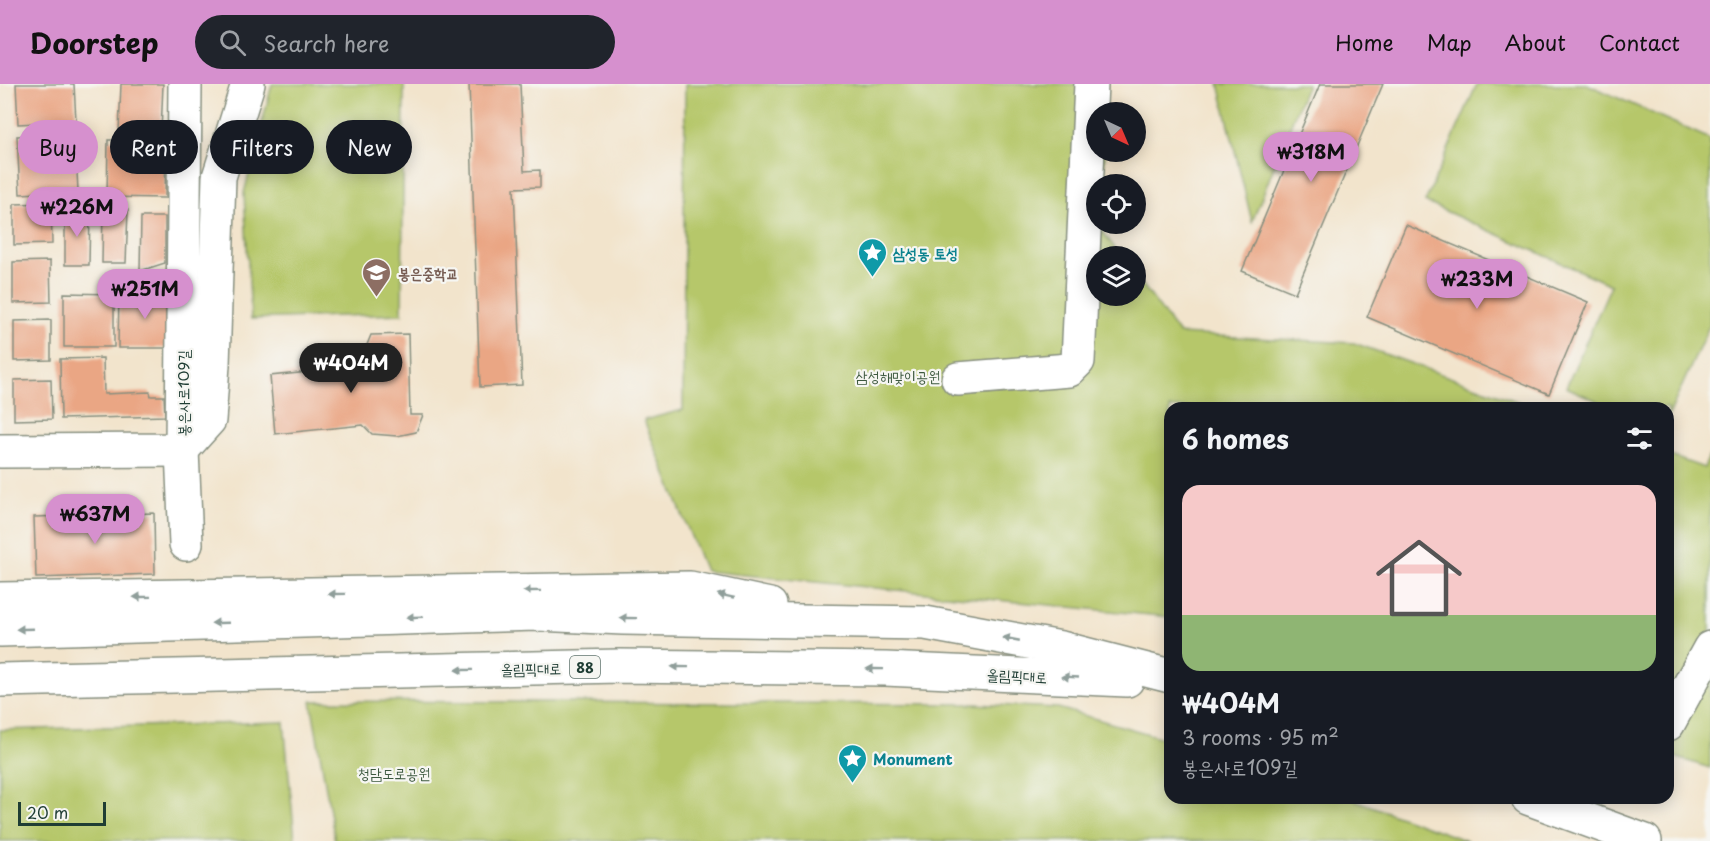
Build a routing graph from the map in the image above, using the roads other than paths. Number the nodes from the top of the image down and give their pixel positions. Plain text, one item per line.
1 (185, 84) edge
2 (248, 84) edge
3 (1091, 84) edge
4 (958, 380) dead end
5 (182, 450) junction
6 (0, 451) edge
7 (186, 544) dead end
8 (0, 599) edge
9 (845, 621) junction
10 (0, 630) edge
11 (1710, 648) edge
12 (1164, 674) edge
13 (0, 680) edge
14 (1164, 684) edge
15 (1674, 713) edge
16 (1544, 804) edge
17 (1645, 841) edge

1 - 5 main road, 봉은사로109길
2 - 5 main road
3 - 4 main road
5 - 6 main road, 봉은사로109길
5 - 7 main road, 봉은사로109길
9 -> 8 main road
9 -> 10 main road
12 -> 9 main road
11 - 15 main road
14 -> 13 main road, 올림픽대로 / 88
16 - 17 main road

